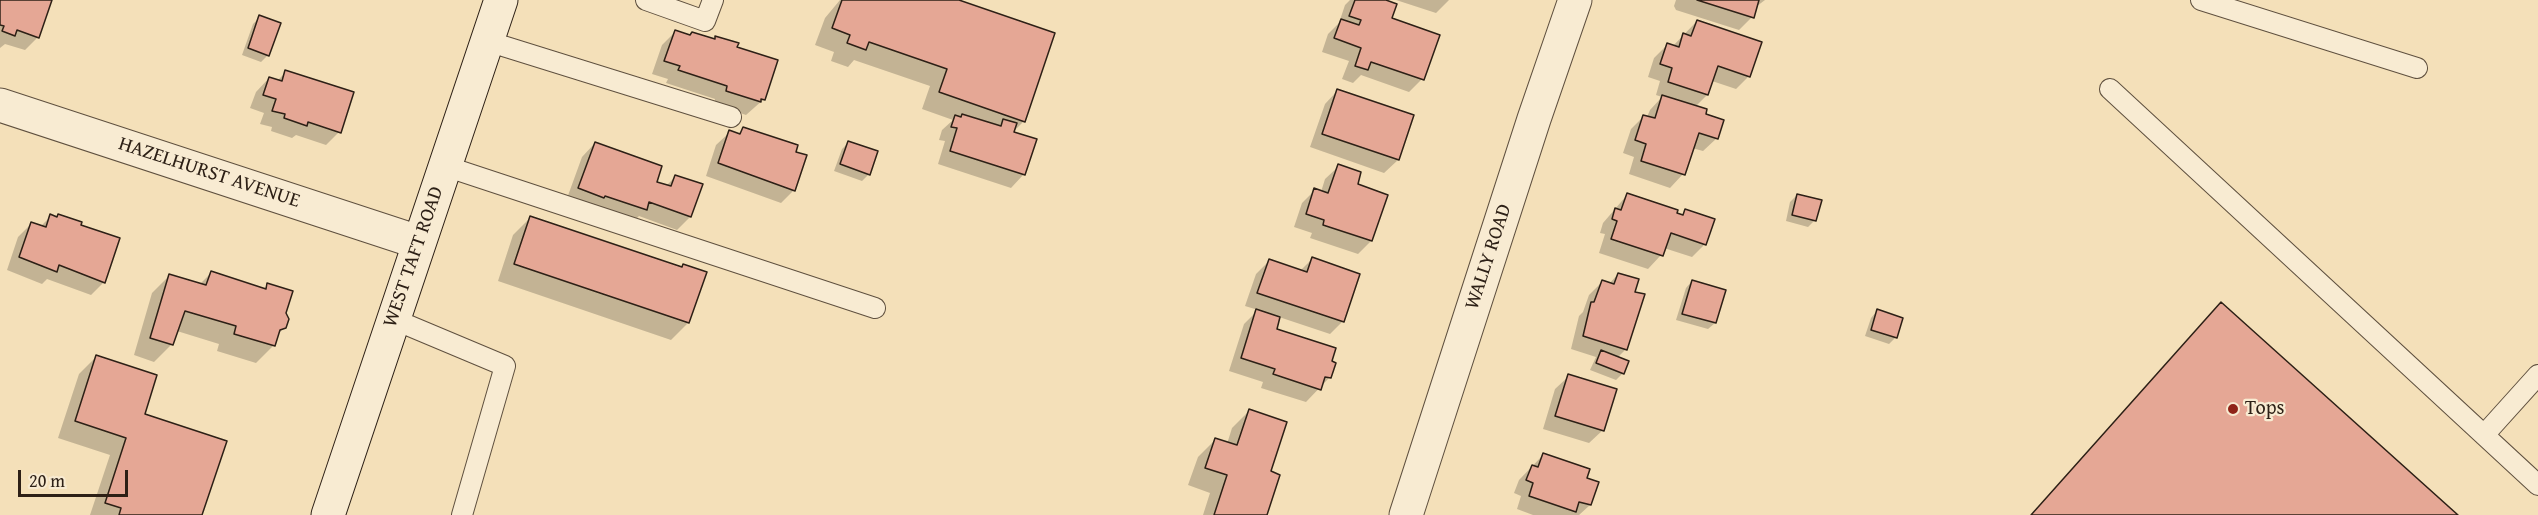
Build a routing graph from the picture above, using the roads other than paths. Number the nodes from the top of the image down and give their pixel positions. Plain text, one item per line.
1 (501, 0) edge
2 (646, 0) edge
3 (713, 0) edge
4 (1575, 0) edge
5 (2201, 0) edge
6 (487, 41) junction
7 (2417, 68) dead end
8 (2110, 89) dead end
9 (0, 105) edge
10 (731, 117) dead end
11 (445, 166) junction
12 (418, 242) junction
13 (875, 308) dead end
14 (393, 319) junction
15 (2538, 375) edge
16 (2484, 435) junction
17 (2538, 484) edge
18 (328, 515) edge
19 (462, 515) edge
20 (1406, 515) edge

1 - 6 street, WEST TAFT ROAD
2 - 3 lane
4 - 20 street, WALLY ROAD
5 - 7 lane
6 - 10 lane
6 - 11 street, WEST TAFT ROAD
8 - 16 lane
9 - 12 street, HAZELHURST AVENUE
11 - 12 street, WEST TAFT ROAD
11 - 13 lane
12 - 14 street, WEST TAFT ROAD
14 - 18 street, WEST TAFT ROAD
14 - 19 lane
15 - 16 lane
16 - 17 lane

